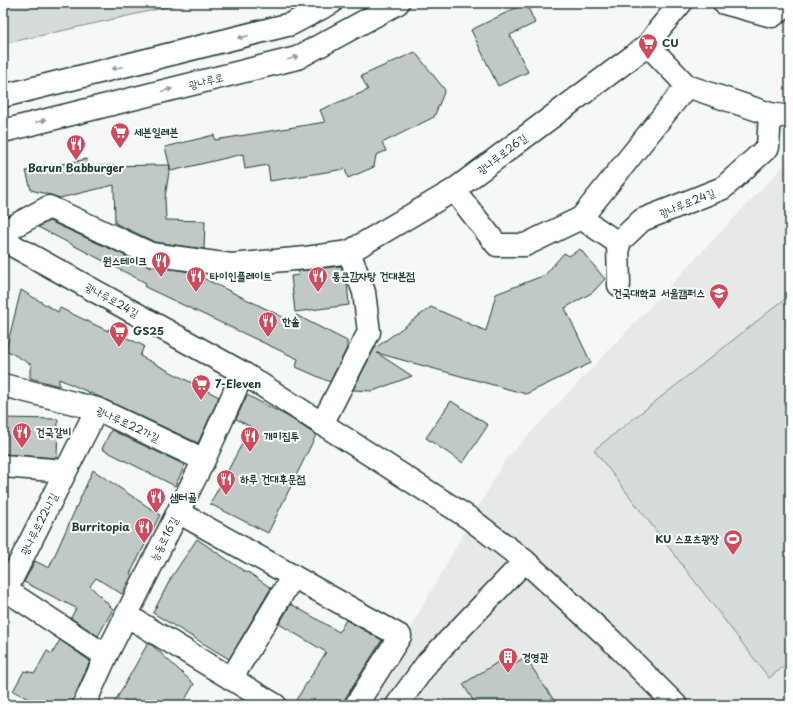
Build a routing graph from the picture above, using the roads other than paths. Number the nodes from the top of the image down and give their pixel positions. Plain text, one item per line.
1 (331, 3) edge
2 (398, 3) edge
3 (681, 3) edge
4 (724, 3) edge
5 (790, 4) edge
6 (648, 45) junction
7 (687, 86) junction
8 (3, 96) edge
9 (780, 116) edge
10 (3, 131) edge
11 (454, 190) junction
12 (581, 218) junction
13 (3, 232) edge
14 (3, 240) edge
15 (618, 243) junction
16 (349, 252) junction
17 (619, 285) dead end
18 (243, 373) junction
19 (3, 385) edge
20 (97, 409) junction
21 (322, 424) junction
22 (204, 460) junction
23 (3, 466) edge
24 (65, 471) junction
25 (178, 512) junction
26 (525, 561) junction
27 (293, 576) junction
28 (126, 615) junction
29 (106, 656) junction
30 (231, 679) junction
31 (84, 705) edge
32 (275, 705) edge
33 (356, 705) edge
34 (397, 705) edge
35 (676, 705) edge

1 -> 8 street
10 -> 2 street, 광나루로
3 - 6 street, 광나루로26길
4 - 5 street
6 - 7 street
6 - 11 street, 광나루로26길
7 - 9 street
7 - 12 street
9 - 15 street, 광나루로24길
11 - 12 street
11 - 16 street, 광나루로26길
12 - 15 street
13 - 16 street
14 - 18 street, 광나루로24길
15 - 17 street
16 - 21 street
18 - 21 street, 광나루로24길
18 - 22 street, 능동로16길
19 - 20 street, 광나루로22가길
20 - 22 street, 광나루로22가길
20 - 24 street
21 - 26 street, 광나루로24길
22 - 25 street, 능동로16길
23 - 24 street
24 - 29 street, 광나루로22나길
25 - 27 street
25 - 28 street, 능동로16길
26 - 34 street
26 - 35 street, 광나루로24길
27 - 30 street
27 - 33 street
28 - 29 street, 능동로16길
28 - 30 street
29 - 31 street, 능동로16길
30 - 32 street

